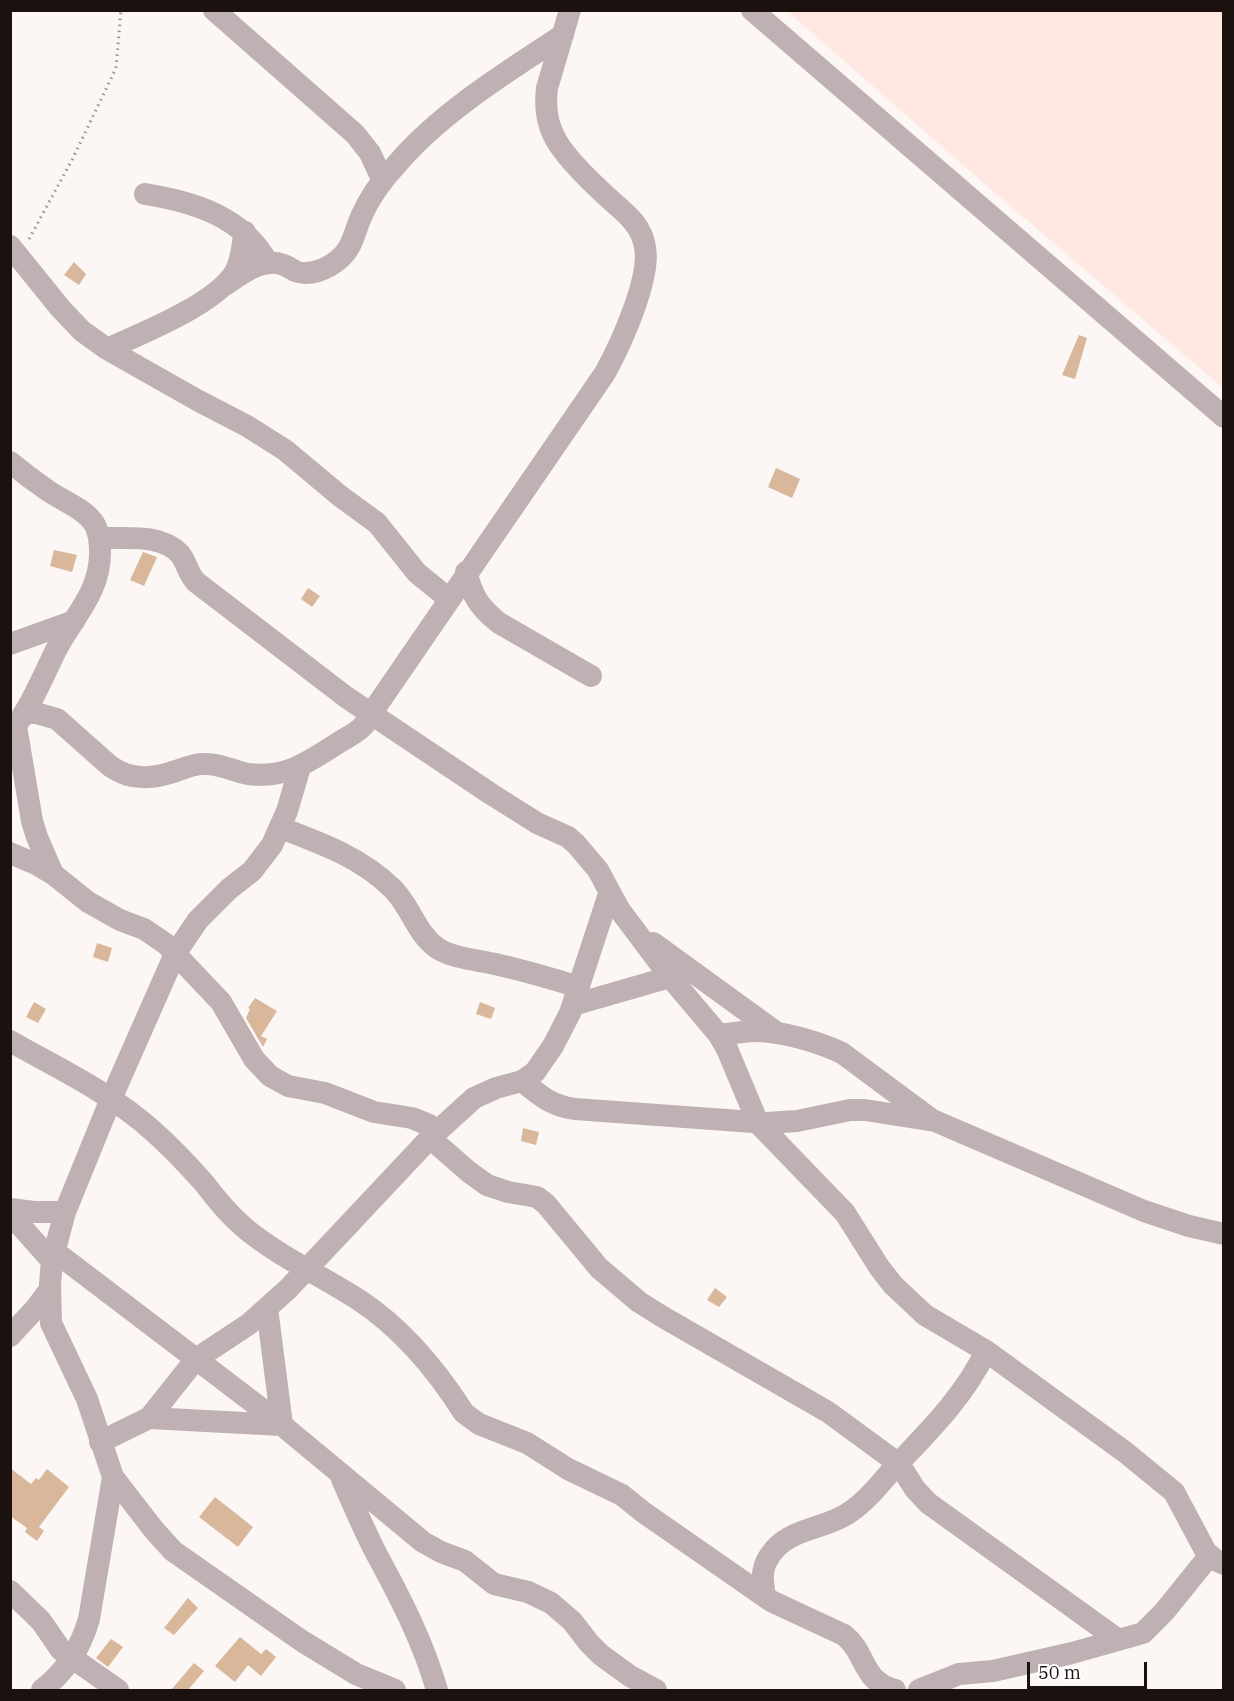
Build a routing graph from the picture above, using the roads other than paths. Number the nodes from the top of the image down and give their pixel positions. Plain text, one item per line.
1 (214, 10) edge
2 (570, 10) edge
3 (752, 10) edge
4 (563, 35) junction
5 (383, 181) junction
6 (146, 194) dead end
7 (245, 232) junction
8 (15, 251) edge
9 (268, 263) junction
10 (225, 285) junction
11 (107, 348) junction
12 (1224, 417) edge
13 (10, 462) edge
14 (99, 538) junction
15 (466, 572) junction
16 (449, 600) junction
17 (74, 621) junction
18 (10, 644) edge
19 (591, 676) dead end
20 (371, 714) junction
21 (17, 725) edge
22 (300, 767) junction
23 (280, 828) junction
24 (10, 853) edge
25 (53, 874) junction
26 (609, 894) junction
27 (634, 929) junction
28 (175, 954) junction
29 (670, 976) junction
30 (576, 996) junction
31 (778, 1034) junction
32 (719, 1035) junction
33 (10, 1041) edge
34 (522, 1081) junction
35 (111, 1099) junction
36 (935, 1121) junction
37 (758, 1123) junction
38 (433, 1135) junction
39 (10, 1209) edge
40 (65, 1212) junction
41 (10, 1214) edge
42 (1224, 1234) edge
43 (53, 1256) junction
44 (305, 1269) junction
45 (50, 1289) junction
46 (267, 1308) junction
47 (10, 1336) edge
48 (986, 1351) junction
49 (196, 1359) junction
50 (149, 1418) junction
51 (282, 1425) junction
52 (100, 1442) junction
53 (899, 1464) junction
54 (339, 1472) junction
55 (113, 1477) junction
56 (1217, 1559) edge
57 (10, 1591) edge
58 (765, 1597) junction
59 (1117, 1639) junction
60 (72, 1657) junction
61 (42, 1690) edge
62 (118, 1690) edge
63 (395, 1690) edge
64 (437, 1690) edge
65 (656, 1690) edge
66 (895, 1690) edge
67 (920, 1690) edge

1 - 5 street
2 - 4 street
3 - 12 street
4 - 5 street
4 - 15 street
5 - 9 street
6 - 7 street
7 - 9 street
7 - 10 street
8 - 11 street
9 - 10 street
10 - 11 street
11 - 16 street
13 - 14 street
14 - 17 street
14 - 20 street
15 - 16 street
15 - 19 street
16 - 20 street
17 - 18 street
17 - 21 street
20 - 22 street
20 - 26 street
21 - 22 street
21 - 25 street
22 - 23 street
23 - 28 street
23 - 30 street
24 - 25 street
25 - 28 street
26 - 27 street
26 - 30 street
27 - 29 street
27 - 31 street
28 - 35 street
28 - 38 street
29 - 30 street
29 - 32 street
30 - 34 street
31 - 32 street
31 - 36 street
32 - 37 street
33 - 35 street
34 - 37 street
34 - 38 street
35 - 40 street
35 - 44 street
36 - 37 street
36 - 42 street
37 - 48 street
38 - 44 street
38 - 53 street
39 - 40 street
40 - 43 street
41 - 43 street
43 - 45 street
43 - 49 street
44 - 46 street
44 - 58 street
45 - 47 street
45 - 52 street
46 - 49 street
46 - 51 street
48 - 53 street
48 - 56 street
49 - 50 street
49 - 51 street
50 - 51 street
50 - 52 street
51 - 54 street
52 - 55 street
53 - 58 street
53 - 59 street
54 - 64 street
54 - 65 street
55 - 60 street
55 - 63 street
56 - 59 street
57 - 60 street
58 - 66 street
59 - 67 street
60 - 61 street
60 - 62 street

